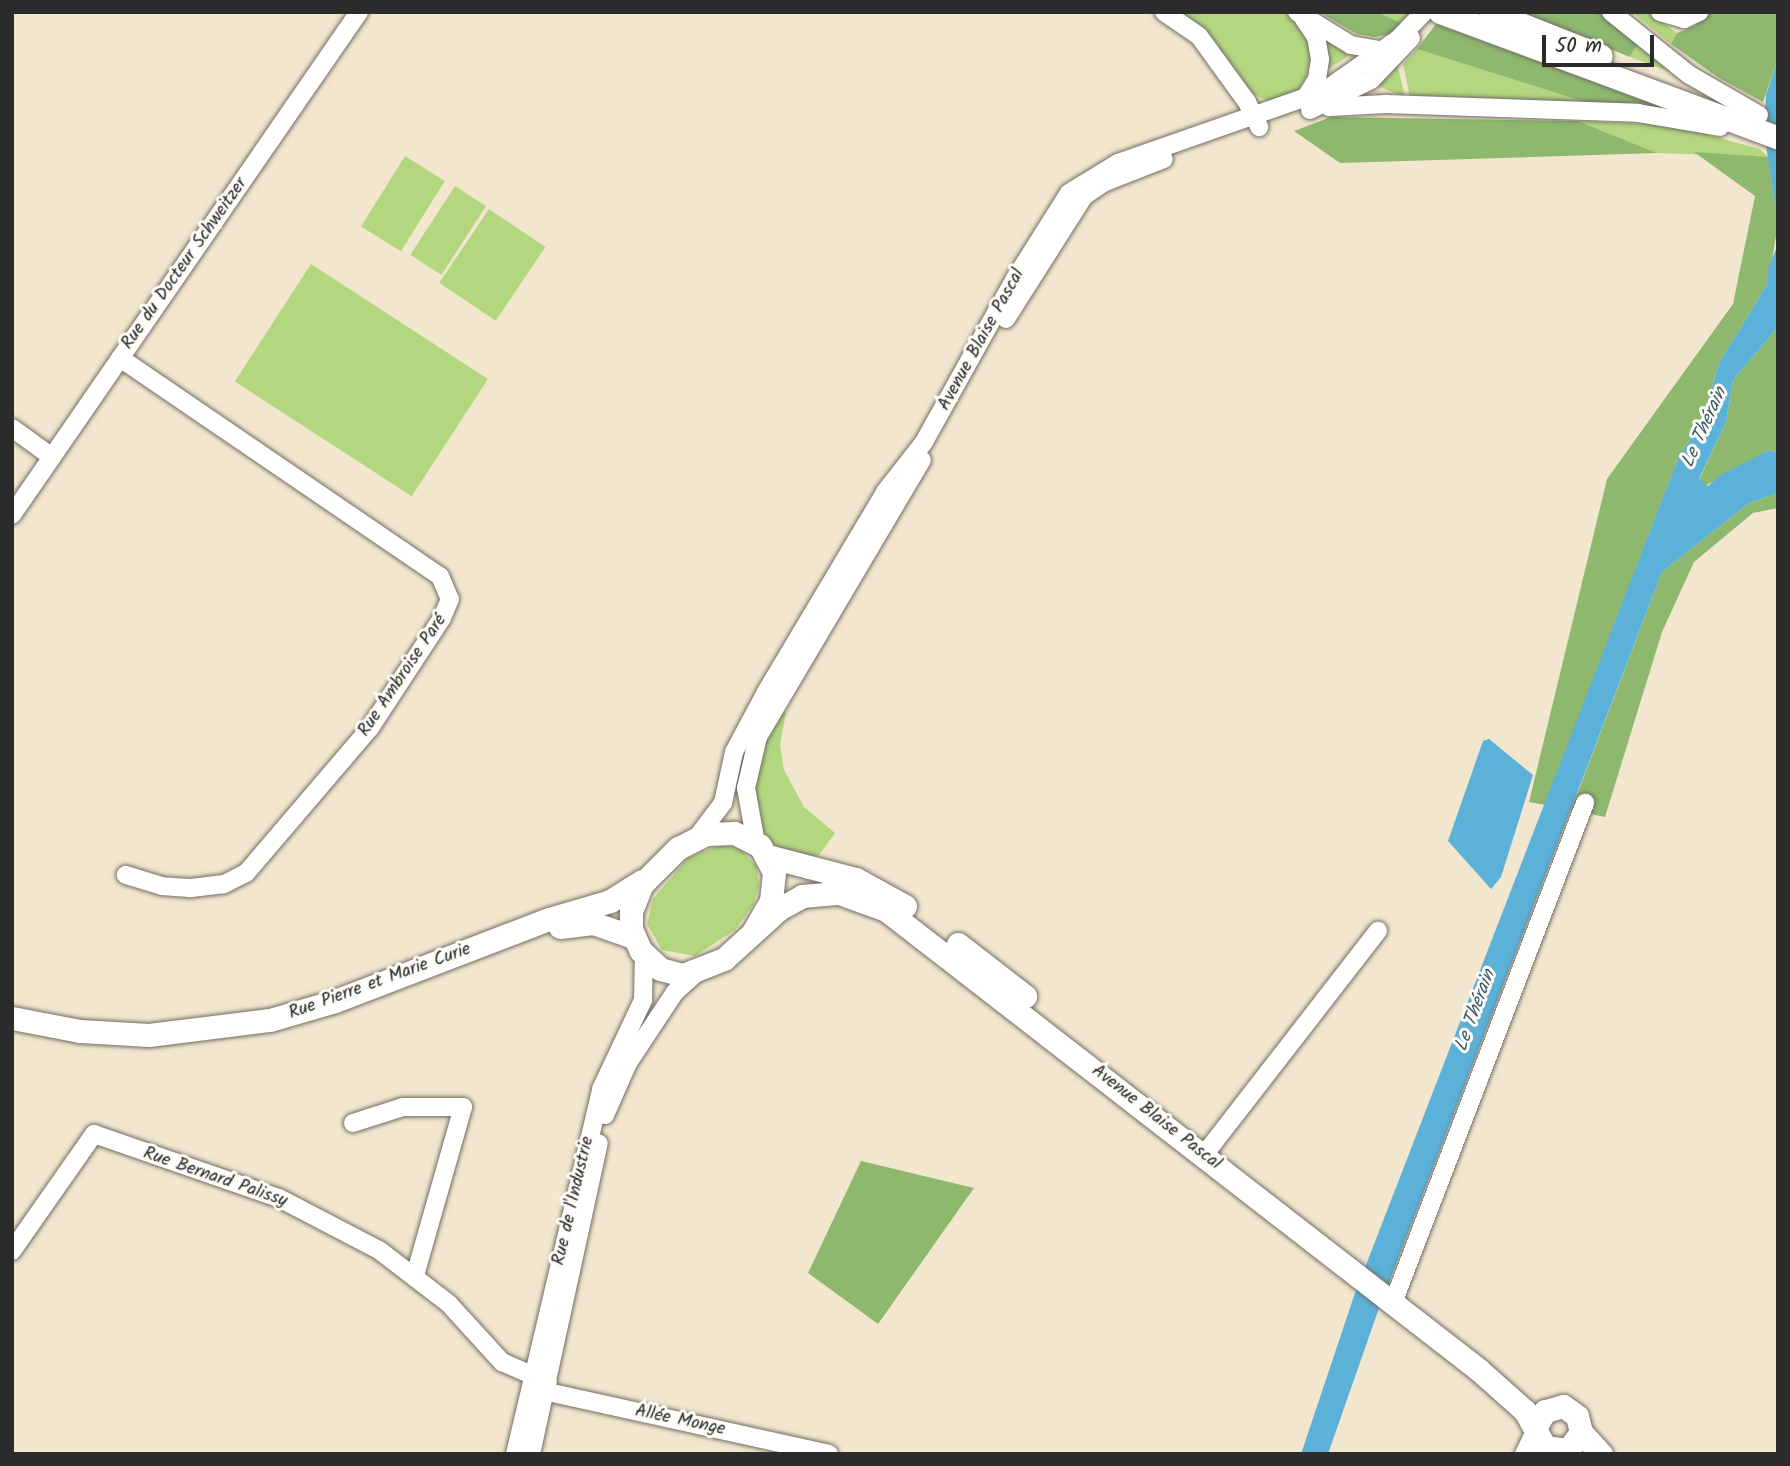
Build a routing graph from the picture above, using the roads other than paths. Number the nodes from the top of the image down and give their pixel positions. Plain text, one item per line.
1 (359, 12) edge
2 (1164, 12) edge
3 (1424, 12) edge
4 (1433, 12) edge
5 (1440, 12) edge
6 (1490, 12) edge
7 (1611, 12) edge
8 (1660, 12) edge
9 (1699, 12) edge
10 (1298, 13) edge
11 (1412, 31) junction
12 (1402, 49) junction
13 (1379, 53) junction
14 (1367, 82) junction
15 (1386, 104) junction
16 (1306, 105) junction
17 (1257, 122) junction
18 (1767, 132) edge
19 (120, 358) junction
20 (12, 428) edge
21 (52, 457) junction
22 (12, 515) edge
23 (1586, 803) dead end
24 (698, 836) junction
25 (761, 850) junction
26 (650, 874) junction
27 (126, 875) dead end
28 (1378, 931) dead end
29 (753, 932) junction
30 (638, 946) junction
31 (697, 973) junction
32 (12, 1018) edge
33 (12, 1031) edge
34 (353, 1123) dead end
35 (1208, 1149) junction
36 (12, 1251) edge
37 (415, 1275) junction
38 (1393, 1294) junction
39 (539, 1385) junction
40 (1553, 1407) junction
41 (1536, 1428) junction
42 (1581, 1432) junction
43 (1562, 1452) edge
44 (515, 1454) edge
45 (531, 1454) edge
46 (829, 1454) edge
47 (1524, 1454) edge
48 (1601, 1454) edge

1 - 19 street, Rue du Docteur Schweitzer
2 - 17 street
3 - 11 street, Avenue Blaise Pascal
4 - 11 street, Avenue Blaise Pascal
5 - 18 main road
6 - 18 main road
7 - 18 street
8 - 9 street
10 - 13 street
10 - 16 street
11 - 12 street, Avenue Blaise Pascal
11 - 13 street, Avenue Blaise Pascal
12 - 13 street
12 - 14 street, Avenue Blaise Pascal
13 - 14 street
13 - 16 street, Avenue Blaise Pascal
14 - 15 street
14 - 16 street, Avenue Blaise Pascal
15 - 16 street
15 - 18 street
16 - 17 street, Avenue Blaise Pascal
17 - 24 street, Avenue Blaise Pascal
17 - 25 street, Avenue Blaise Pascal
19 - 21 street, Rue du Docteur Schweitzer
19 - 27 street, Rue Ambroise Paré
20 - 21 street
21 - 22 street, Rue du Docteur Schweitzer
23 - 38 street
24 - 25 main road, Avenue Blaise Pascal
24 - 26 main road, Avenue Blaise Pascal
25 - 29 main road, Avenue Blaise Pascal
25 - 35 main road, Avenue Blaise Pascal
26 - 30 main road, Avenue Blaise Pascal
26 - 32 main road, Rue Pierre et Marie Curie
28 - 35 street
29 - 31 main road, Avenue Blaise Pascal
29 - 35 main road, Avenue Blaise Pascal
30 - 31 main road
30 - 33 main road, Rue Pierre et Marie Curie
30 - 39 street, Rue de l'Industrie
31 - 39 street, Rue de l'Industrie
34 - 37 street
35 - 38 main road, Avenue Blaise Pascal
36 - 37 street, Rue Bernard Palissy
37 - 39 street, Rue Bernard Palissy
38 - 40 main road, Avenue Blaise Pascal
38 - 41 main road, Avenue Blaise Pascal
39 - 44 street, Rue de l'Industrie
39 - 45 street, Rue de l'Industrie
39 - 46 street, Allée Monge
40 - 41 main road
40 - 42 main road, Avenue Blaise Pascal
41 - 43 main road, Avenue Blaise Pascal
41 - 47 street
42 - 43 main road, Avenue Blaise Pascal
42 - 48 main road, Avenue Blaise Pascal

